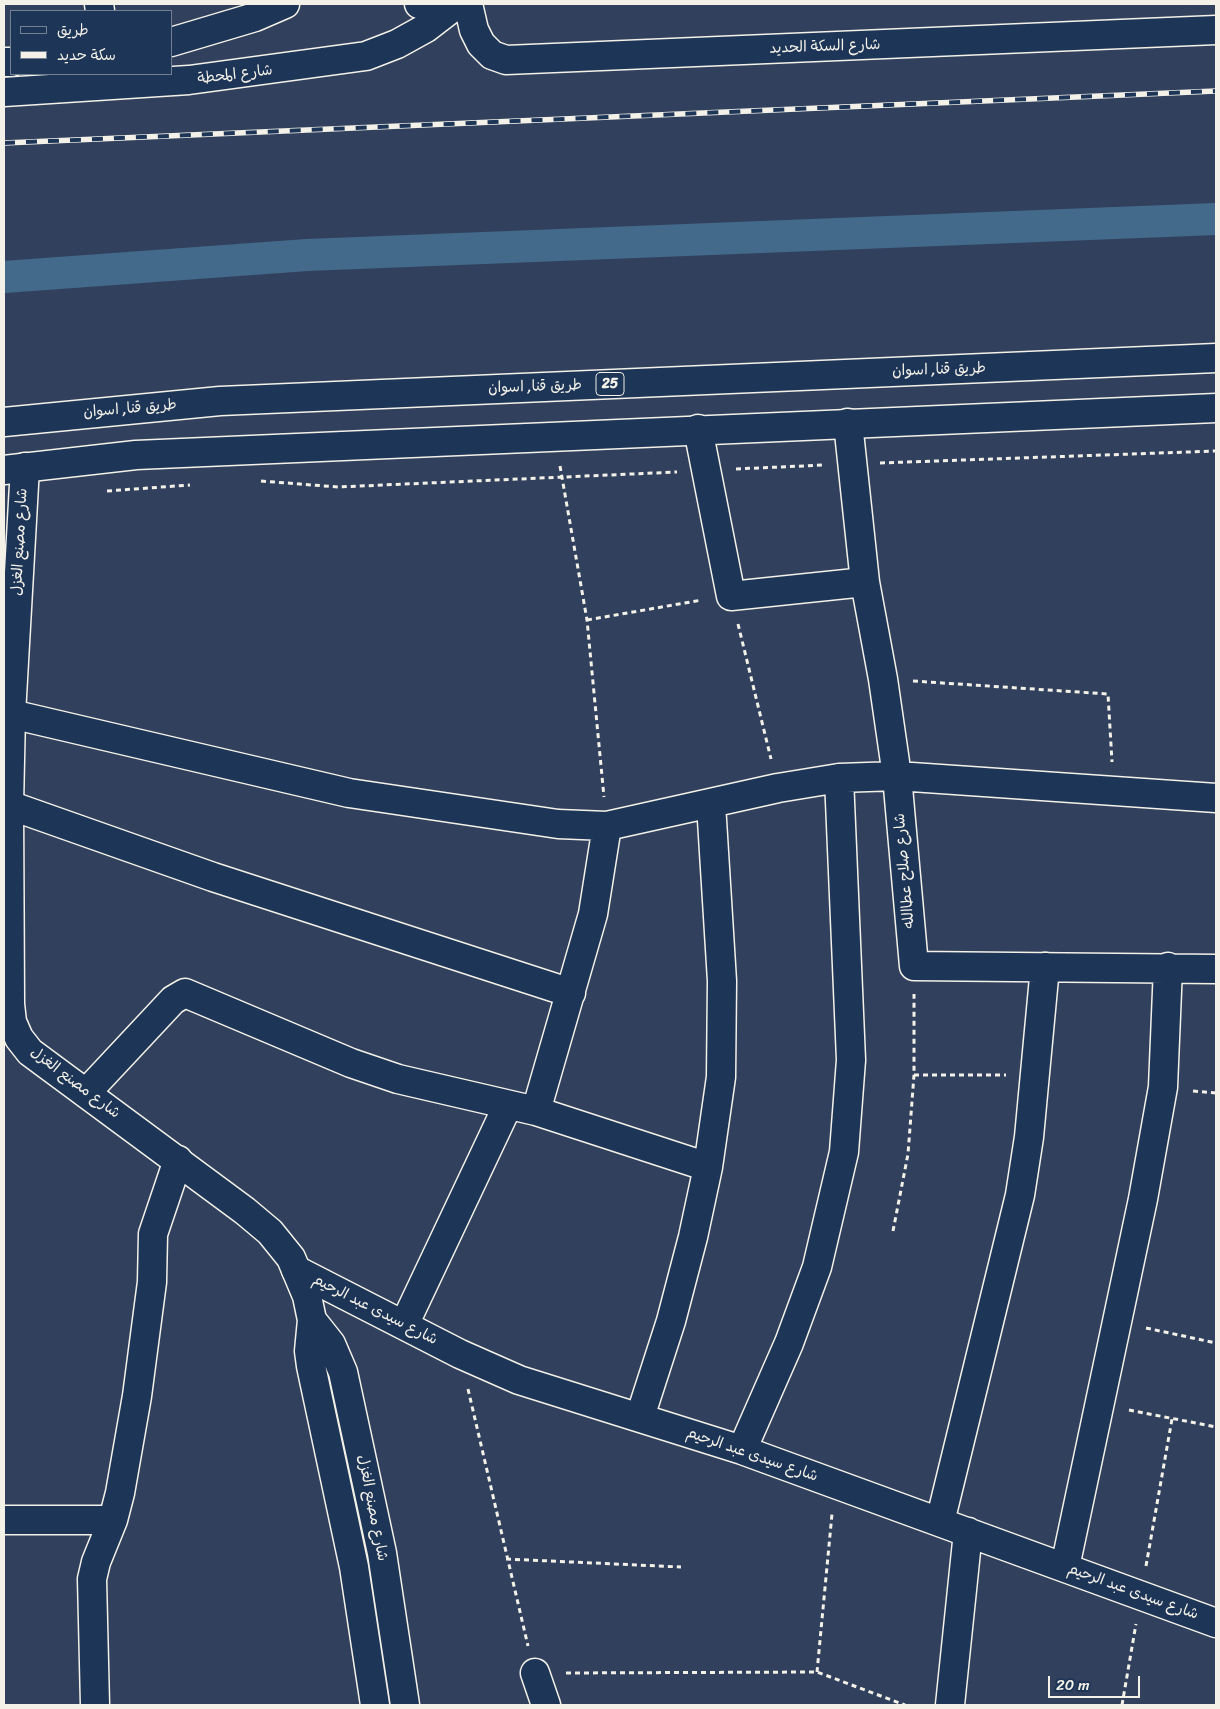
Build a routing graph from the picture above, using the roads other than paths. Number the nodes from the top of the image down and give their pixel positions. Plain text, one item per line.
1 (285, 4) edge
2 (419, 4) edge
3 (462, 5) edge
4 (1216, 30) edge
5 (172, 42) edge
6 (4, 92) edge
7 (1216, 358) edge
8 (1216, 408) edge
9 (4, 422) edge
10 (848, 423) junction
11 (698, 430) junction
12 (14, 469) edge
13 (865, 582) junction
14 (11, 714) junction
15 (897, 776) junction
16 (840, 778) junction
17 (1216, 798) edge
18 (710, 804) junction
19 (9, 805) junction
20 (607, 826) junction
21 (1045, 967) junction
22 (1168, 967) junction
23 (1216, 969) edge
24 (571, 993) junction
25 (86, 1093) junction
26 (508, 1105) junction
27 (536, 1111) junction
28 (178, 1160) junction
29 (708, 1166) junction
30 (296, 1270) junction
31 (312, 1320) junction
32 (405, 1323) junction
33 (640, 1417) junction
34 (742, 1450) junction
35 (4, 1520) edge
36 (113, 1520) junction
37 (940, 1522) junction
38 (968, 1532) junction
39 (1064, 1567) junction
40 (1216, 1622) edge
41 (535, 1673) road end
42 (95, 1705) edge
43 (375, 1705) edge
44 (405, 1705) edge
45 (546, 1705) edge
46 (950, 1705) edge

1 - 5 main road
2 - 3 main road
3 - 4 main road, شارع السكة الحديد
3 - 6 main road, شارع المحطة
7 - 9 main road, طريق قنا, اسوان / 25
8 - 10 main road
10 - 11 main road
10 - 13 main road, شارع صلاح عطاالله
11 - 12 main road
11 - 13 main road
12 - 14 main road, شارع مصنع الغزل
13 - 15 main road, شارع صلاح عطاالله
14 - 19 main road, شارع مصنع الغزل
14 - 20 main road
15 - 16 main road
15 - 17 main road
15 - 21 main road, شارع صلاح عطاالله
16 - 18 main road
16 - 34 main road
18 - 20 main road
18 - 29 main road
19 - 24 main road
19 - 25 main road, شارع مصنع الغزل
20 - 24 main road
21 - 22 main road
21 - 37 main road
22 - 23 main road
22 - 39 main road
24 - 27 main road
25 - 26 main road
25 - 28 main road, شارع مصنع الغزل
26 - 27 main road
26 - 32 main road
27 - 29 main road
28 - 30 main road, شارع مصنع الغزل
28 - 36 main road
29 - 33 main road
30 - 31 main road, شارع مصنع الغزل
30 - 32 main road, شارع سيدى عبد الرحيم
31 - 43 main road, شارع مصنع الغزل
31 - 44 main road, شارع مصنع الغزل
32 - 33 main road, شارع سيدى عبد الرحيم
33 - 34 main road, شارع سيدى عبد الرحيم
34 - 37 main road, شارع سيدى عبد الرحيم
35 - 36 main road
36 - 42 main road
37 - 38 main road, شارع سيدى عبد الرحيم
38 - 39 main road, شارع سيدى عبد الرحيم
38 - 46 main road
39 - 40 main road, شارع سيدى عبد الرحيم
41 - 45 main road

